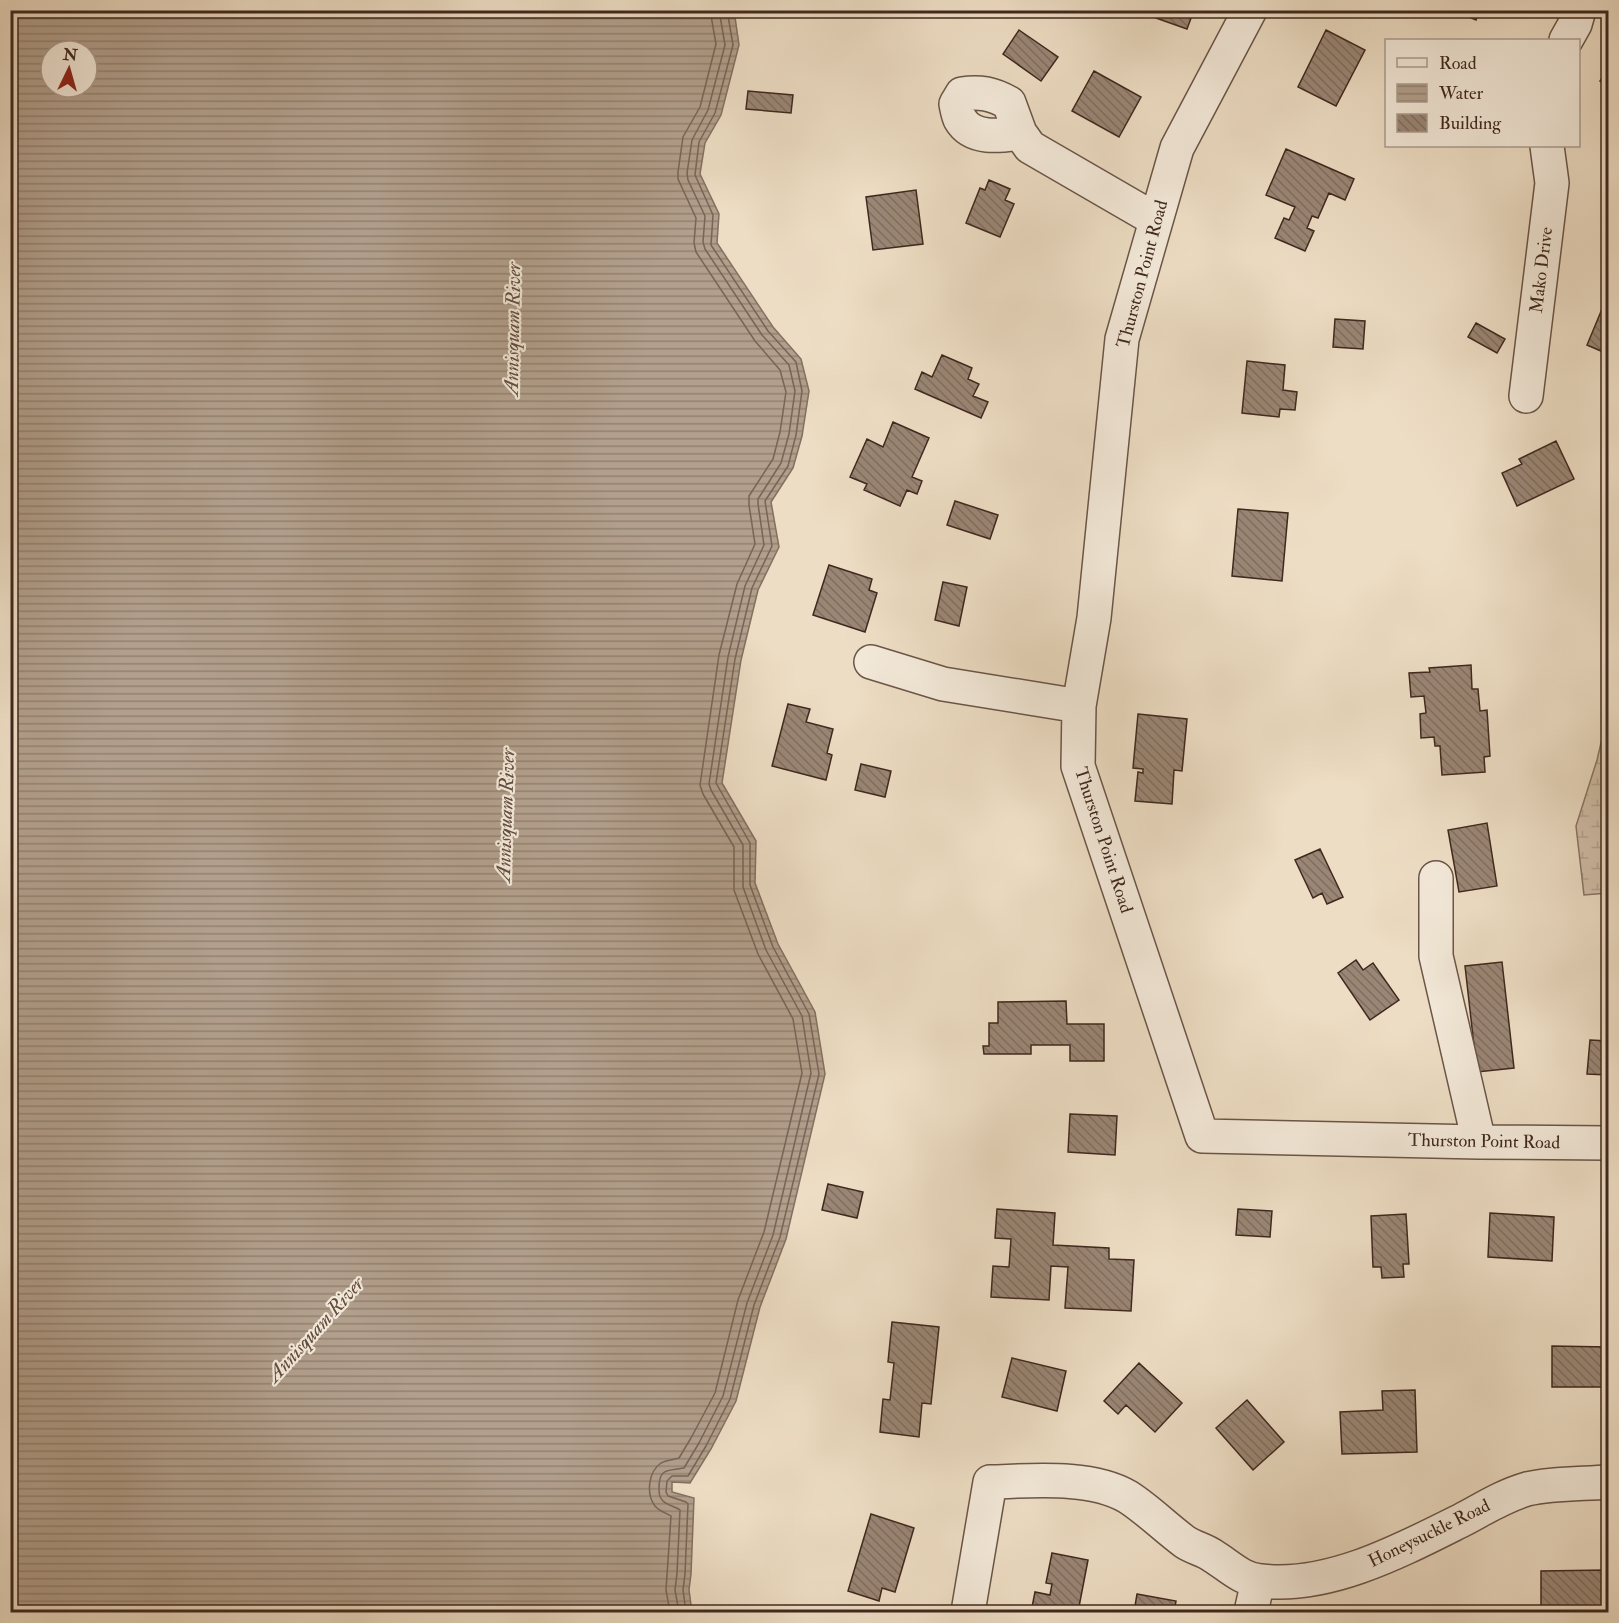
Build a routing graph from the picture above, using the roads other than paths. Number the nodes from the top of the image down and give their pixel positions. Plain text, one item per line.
1 (1250, 10) edge
2 (1579, 10) edge
3 (1567, 39) edge
4 (1020, 133) dead end
5 (1547, 147) edge
6 (1156, 220) junction
7 (1526, 396) dead end
8 (871, 662) dead end
9 (1079, 706) junction
10 (1436, 878) dead end
11 (1479, 1142) junction
12 (1608, 1143) edge
13 (1608, 1482) edge
14 (1254, 1597) edge
15 (968, 1612) edge

1 - 6 street, Thurston Point Road
2 - 3 street
4 - 6 street
5 - 7 street, Mako Drive
6 - 9 street, Thurston Point Road
8 - 9 street
9 - 11 street, Thurston Point Road
10 - 11 street
11 - 12 street, Thurston Point Road
13 - 14 street, Honeysuckle Road
14 - 15 street, Honeysuckle Road

